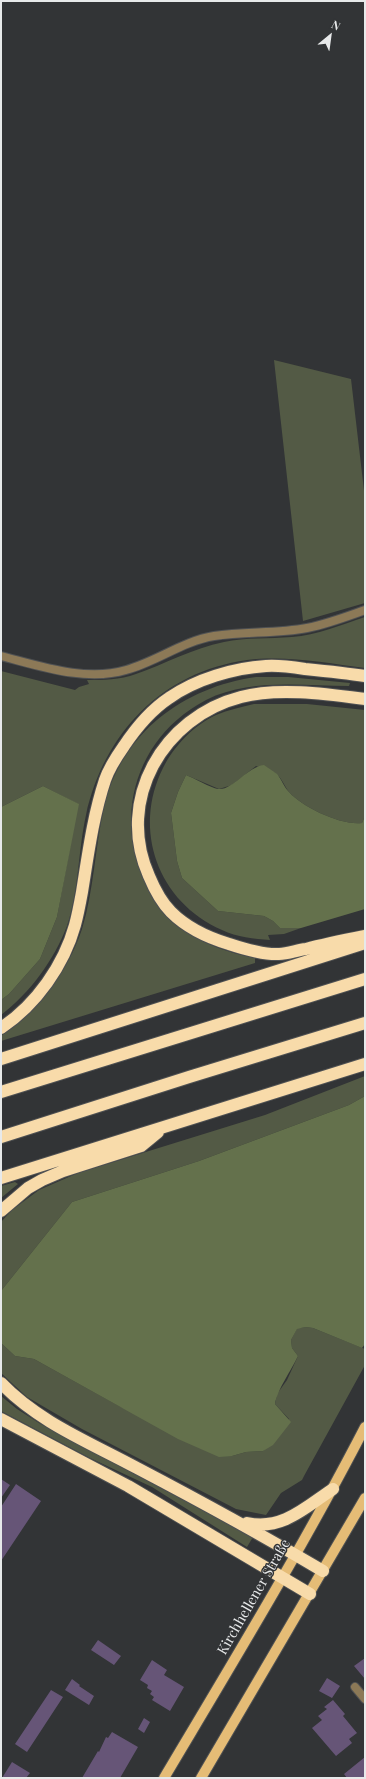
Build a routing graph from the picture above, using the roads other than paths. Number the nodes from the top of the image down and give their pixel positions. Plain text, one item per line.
1 (365, 610) edge
2 (1, 656) edge
3 (365, 676) edge
4 (365, 699) edge
5 (365, 936) edge
6 (365, 943) edge
7 (365, 979) edge
8 (365, 1023) edge
9 (1, 1028) edge
10 (1, 1059) edge
11 (365, 1064) edge
12 (1, 1092) edge
13 (164, 1127) junction
14 (1, 1137) edge
15 (1, 1178) edge
16 (1, 1211) edge
17 (1, 1383) edge
18 (1, 1419) edge
19 (365, 1427) edge
20 (333, 1489) junction
21 (365, 1498) edge
22 (235, 1520) junction
23 (296, 1555) junction
24 (323, 1571) junction
25 (283, 1576) junction
26 (310, 1594) junction
27 (355, 1687) dead end
28 (365, 1699) edge
29 (164, 1778) edge
30 (201, 1778) edge

1 - 2 street
3 - 9 highway
4 - 5 highway
6 - 10 highway
7 - 12 highway
8 - 14 highway
11 - 13 highway
13 - 15 highway
13 - 16 highway
17 - 22 highway
18 - 25 highway
19 - 20 main road, Kirchhellener Straße
20 - 22 highway
20 - 23 main road, Kirchhellener Straße
21 - 24 main road
22 - 23 highway
23 - 24 highway
23 - 25 main road, Kirchhellener Straße
24 - 26 main road
25 - 26 highway
25 - 29 main road, Kirchhellener Straße
26 - 30 main road
27 - 28 street

